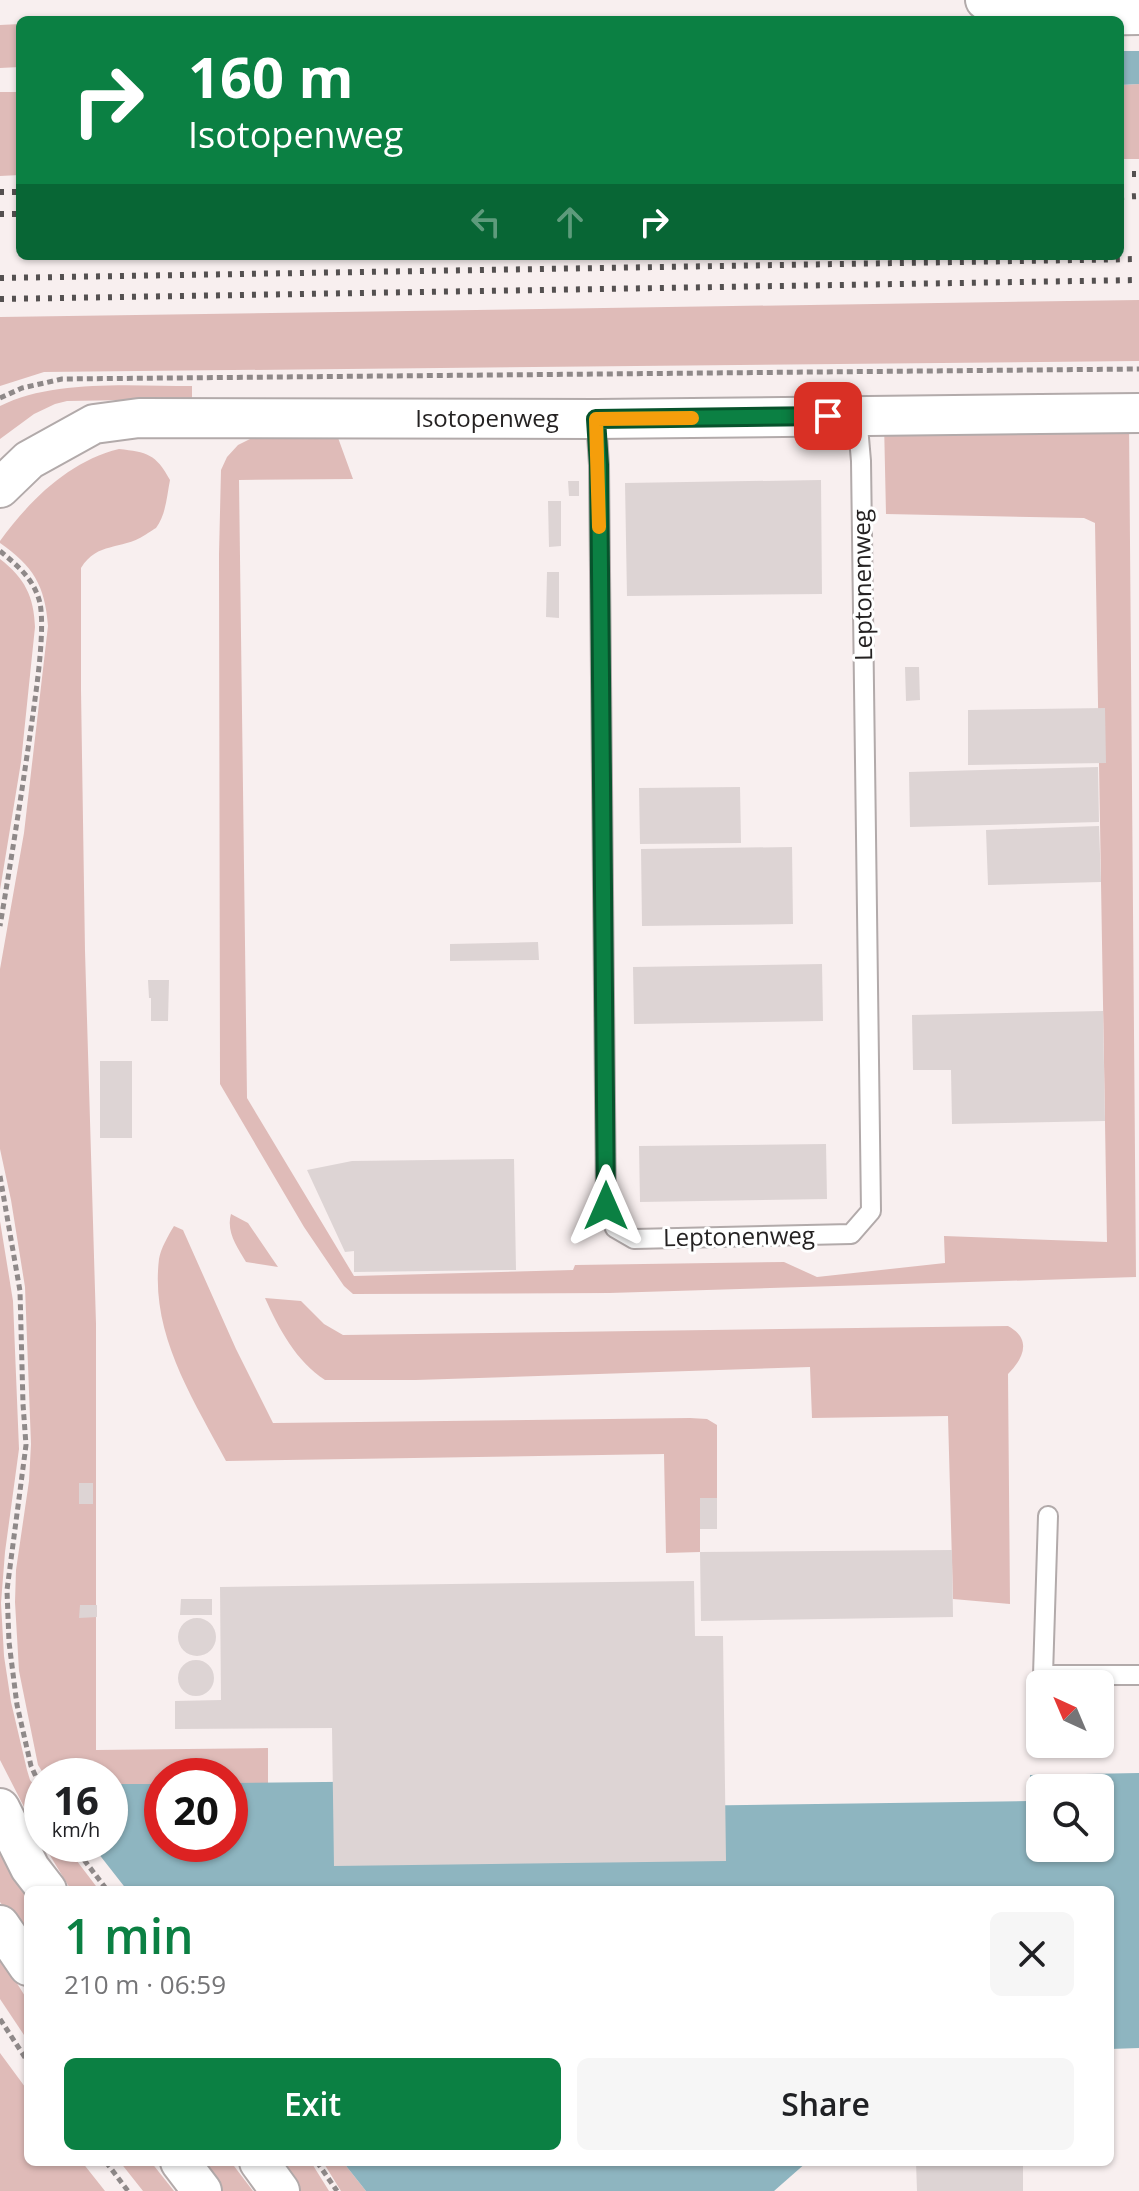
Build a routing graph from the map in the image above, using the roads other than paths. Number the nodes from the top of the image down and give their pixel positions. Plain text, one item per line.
1 (985, 0) edge
2 (1139, 15) edge
3 (1014, 16) edge
4 (1078, 16) edge
5 (1139, 413) edge
6 (857, 415) junction
7 (596, 419) junction
8 (0, 488) edge
9 (1048, 1516) dead end
10 (1139, 1675) edge
11 (0, 1808) edge
12 (44, 1886) edge
13 (0, 1925) edge
14 (24, 1960) edge
15 (183, 2166) edge
16 (262, 2166) edge
17 (202, 2191) edge
18 (280, 2191) edge

1 - 3 street
2 - 4 street
5 - 6 street, Isotopenweg
6 - 7 street, Isotopenweg
6 - 7 lane, Leptonenweg
7 - 8 street, Isotopenweg
9 - 10 lane
11 - 12 street
13 - 14 street
15 - 17 street
16 - 18 street

